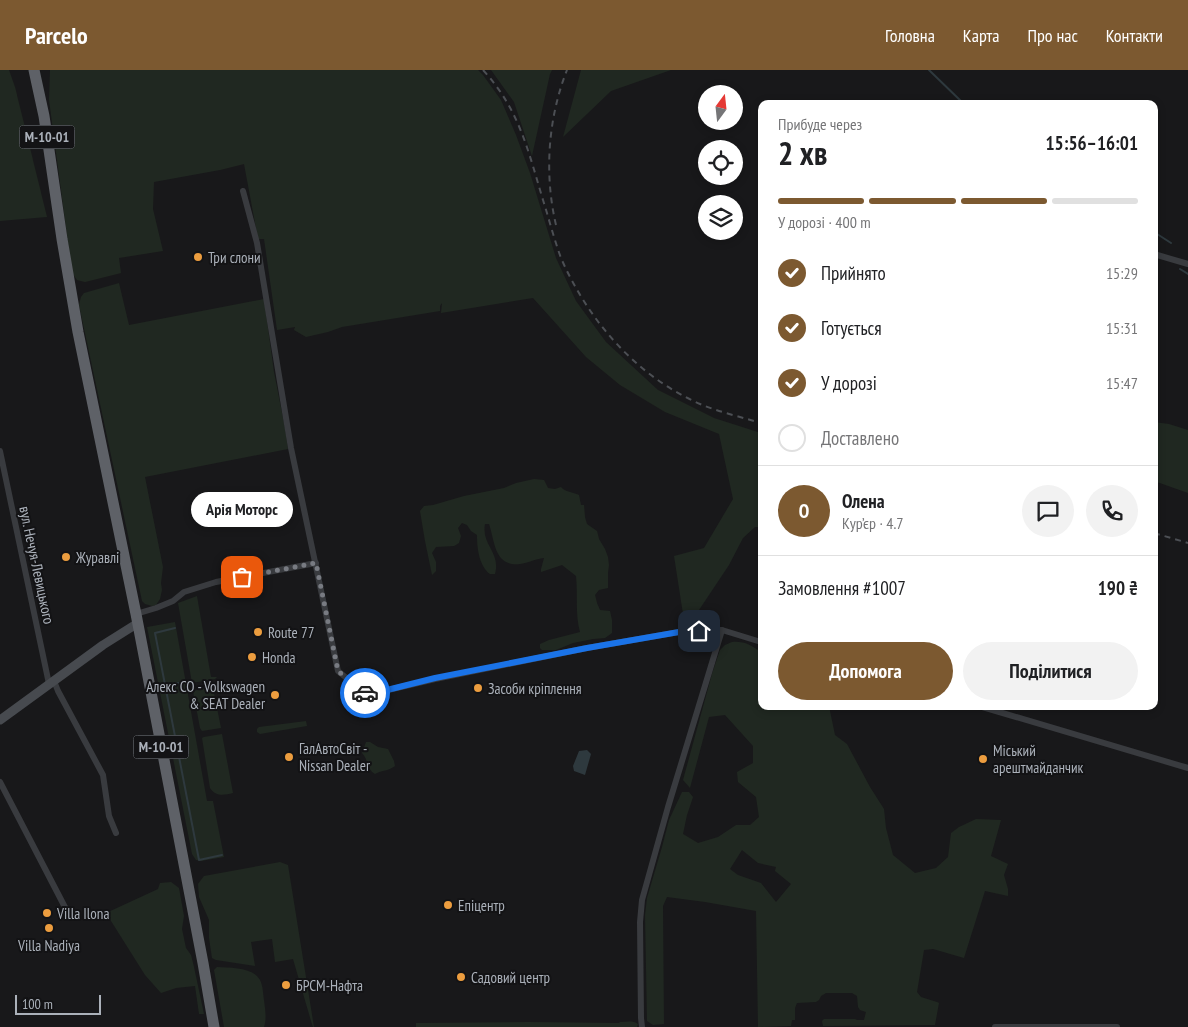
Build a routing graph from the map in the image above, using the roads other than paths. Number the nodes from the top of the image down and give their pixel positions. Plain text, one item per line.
1 (34, 70) edge
2 (243, 191) dead end
3 (1158, 255) edge
4 (1188, 264) edge
5 (0, 451) edge
6 (316, 563) junction
7 (137, 619) junction
8 (722, 630) junction
9 (758, 641) edge
10 (51, 683) junction
11 (992, 710) edge
12 (0, 720) edge
13 (1188, 768) edge
14 (0, 782) edge
15 (116, 833) dead end
16 (69, 914) dead end
17 (214, 1027) edge
18 (642, 1027) edge
19 (994, 1027) edge
20 (1117, 1027) edge

1 - 7 highway, М-10-01
2 - 6 street
3 - 4 street
5 - 10 street, вул. Нечуя-Левицького
6 - 7 street
6 - 8 street
7 - 10 main road
7 - 17 highway, М-10-01
8 - 9 street
8 - 18 street
10 - 12 main road
10 - 15 street, вул. Нечуя-Левицького
11 - 13 street
14 - 16 street
19 - 20 street

